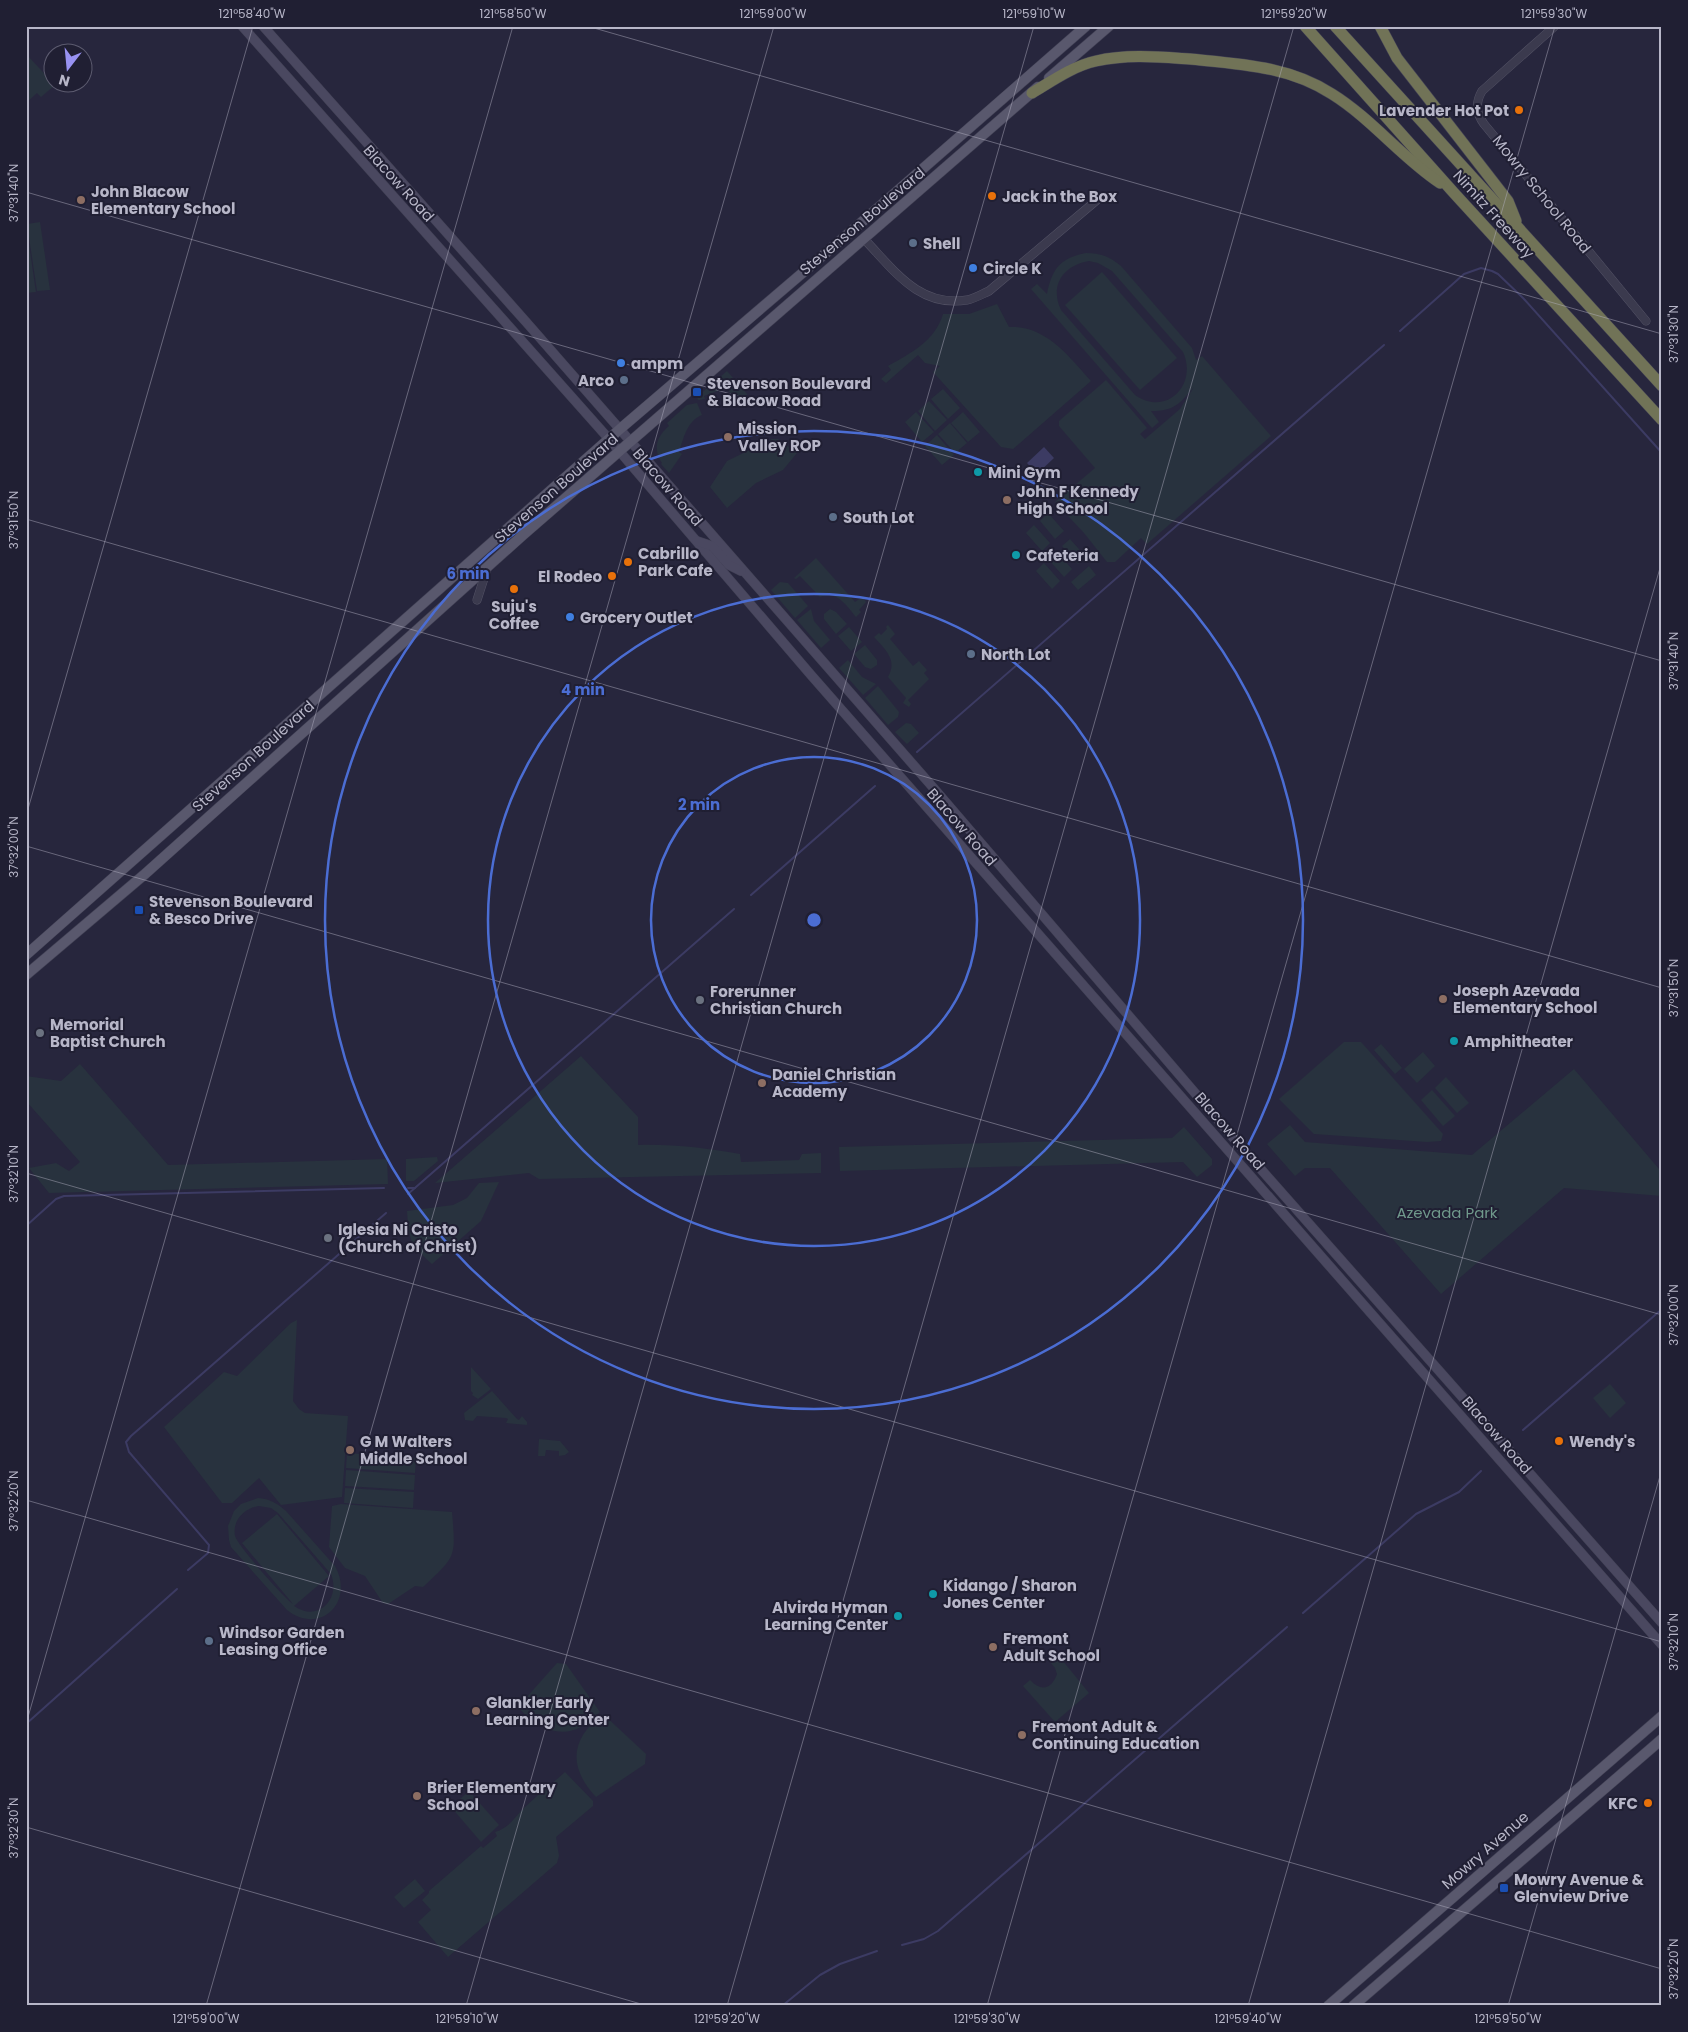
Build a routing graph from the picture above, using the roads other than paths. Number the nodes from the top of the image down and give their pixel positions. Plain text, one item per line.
1 (242, 26) edge
2 (263, 26) edge
3 (1086, 26) edge
4 (1109, 26) edge
5 (1305, 26) edge
6 (1335, 26) edge
7 (1380, 26) edge
8 (1555, 26) edge
9 (1032, 93) junction
10 (1454, 193) junction
11 (1097, 200) dead end
12 (1519, 229) junction
13 (865, 240) junction
14 (1646, 321) dead end
15 (1662, 386) edge
16 (1662, 420) edge
17 (620, 429) junction
18 (608, 439) junction
19 (631, 442) junction
20 (619, 452) junction
21 (696, 541) junction
22 (487, 569) junction
23 (746, 573) junction
24 (478, 600) dead end
25 (26, 955) edge
26 (26, 975) edge
27 (1662, 1623) edge
28 (1662, 1645) edge
29 (1662, 1716) edge
30 (1662, 1738) edge
31 (1328, 2006) edge
32 (1353, 2006) edge

1 - 18 main road, Blacow Road
2 - 17 main road, Blacow Road
3 - 17 main road, Stevenson Boulevard
4 - 9 main road, Stevenson Boulevard
5 - 10 highway, Nimitz Freeway
6 - 12 highway, Nimitz Freeway
7 - 12 highway
8 - 14 street, Mowry School Road
9 - 10 highway
9 - 13 main road, Stevenson Boulevard
10 - 16 highway, Nimitz Freeway
11 - 13 street
12 - 15 highway, Nimitz Freeway
13 - 19 main road, Stevenson Boulevard
17 - 18 main road, Stevenson Boulevard
17 - 19 main road, Blacow Road
18 - 20 main road, Blacow Road
18 - 25 main road, Stevenson Boulevard
19 - 20 main road, Stevenson Boulevard
19 - 23 main road, Blacow Road
20 - 21 main road, Blacow Road
20 - 22 main road, Stevenson Boulevard
21 - 23 main road
21 - 28 main road, Blacow Road
22 - 24 street
22 - 26 main road, Stevenson Boulevard
23 - 27 main road, Blacow Road
29 - 31 main road, Mowry Avenue
30 - 32 main road, Mowry Avenue

